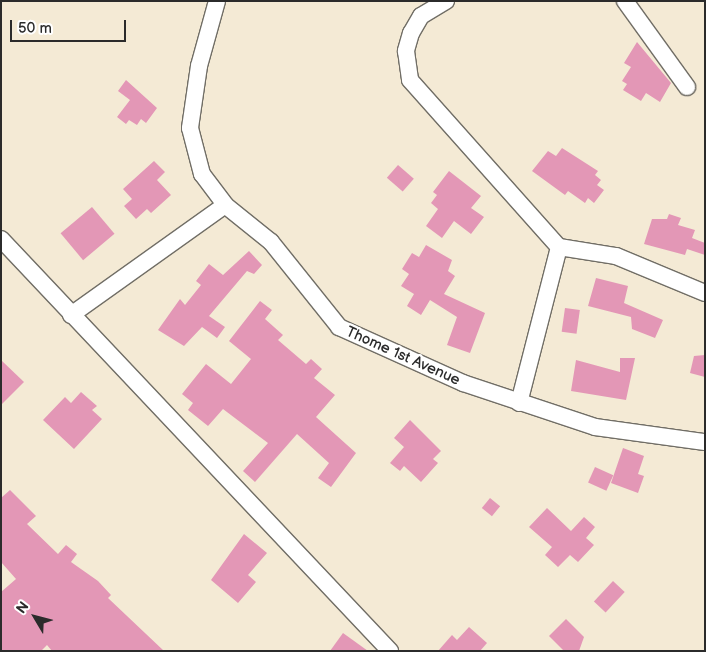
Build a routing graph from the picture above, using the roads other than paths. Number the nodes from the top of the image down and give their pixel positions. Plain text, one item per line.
1 (217, 1) edge
2 (446, 1) edge
3 (625, 1) edge
4 (687, 87) dead end
5 (225, 205) junction
6 (1, 239) edge
7 (559, 247) junction
8 (705, 293) edge
9 (71, 315) junction
10 (519, 403) junction
11 (705, 442) edge
12 (390, 651) edge

1 - 5 street, Thome 1st Avenue
2 - 7 street
3 - 4 street
5 - 9 street
5 - 10 street, Thome 1st Avenue
6 - 9 street
7 - 8 street
7 - 10 street
9 - 12 street
10 - 11 street, Thome 1st Avenue

